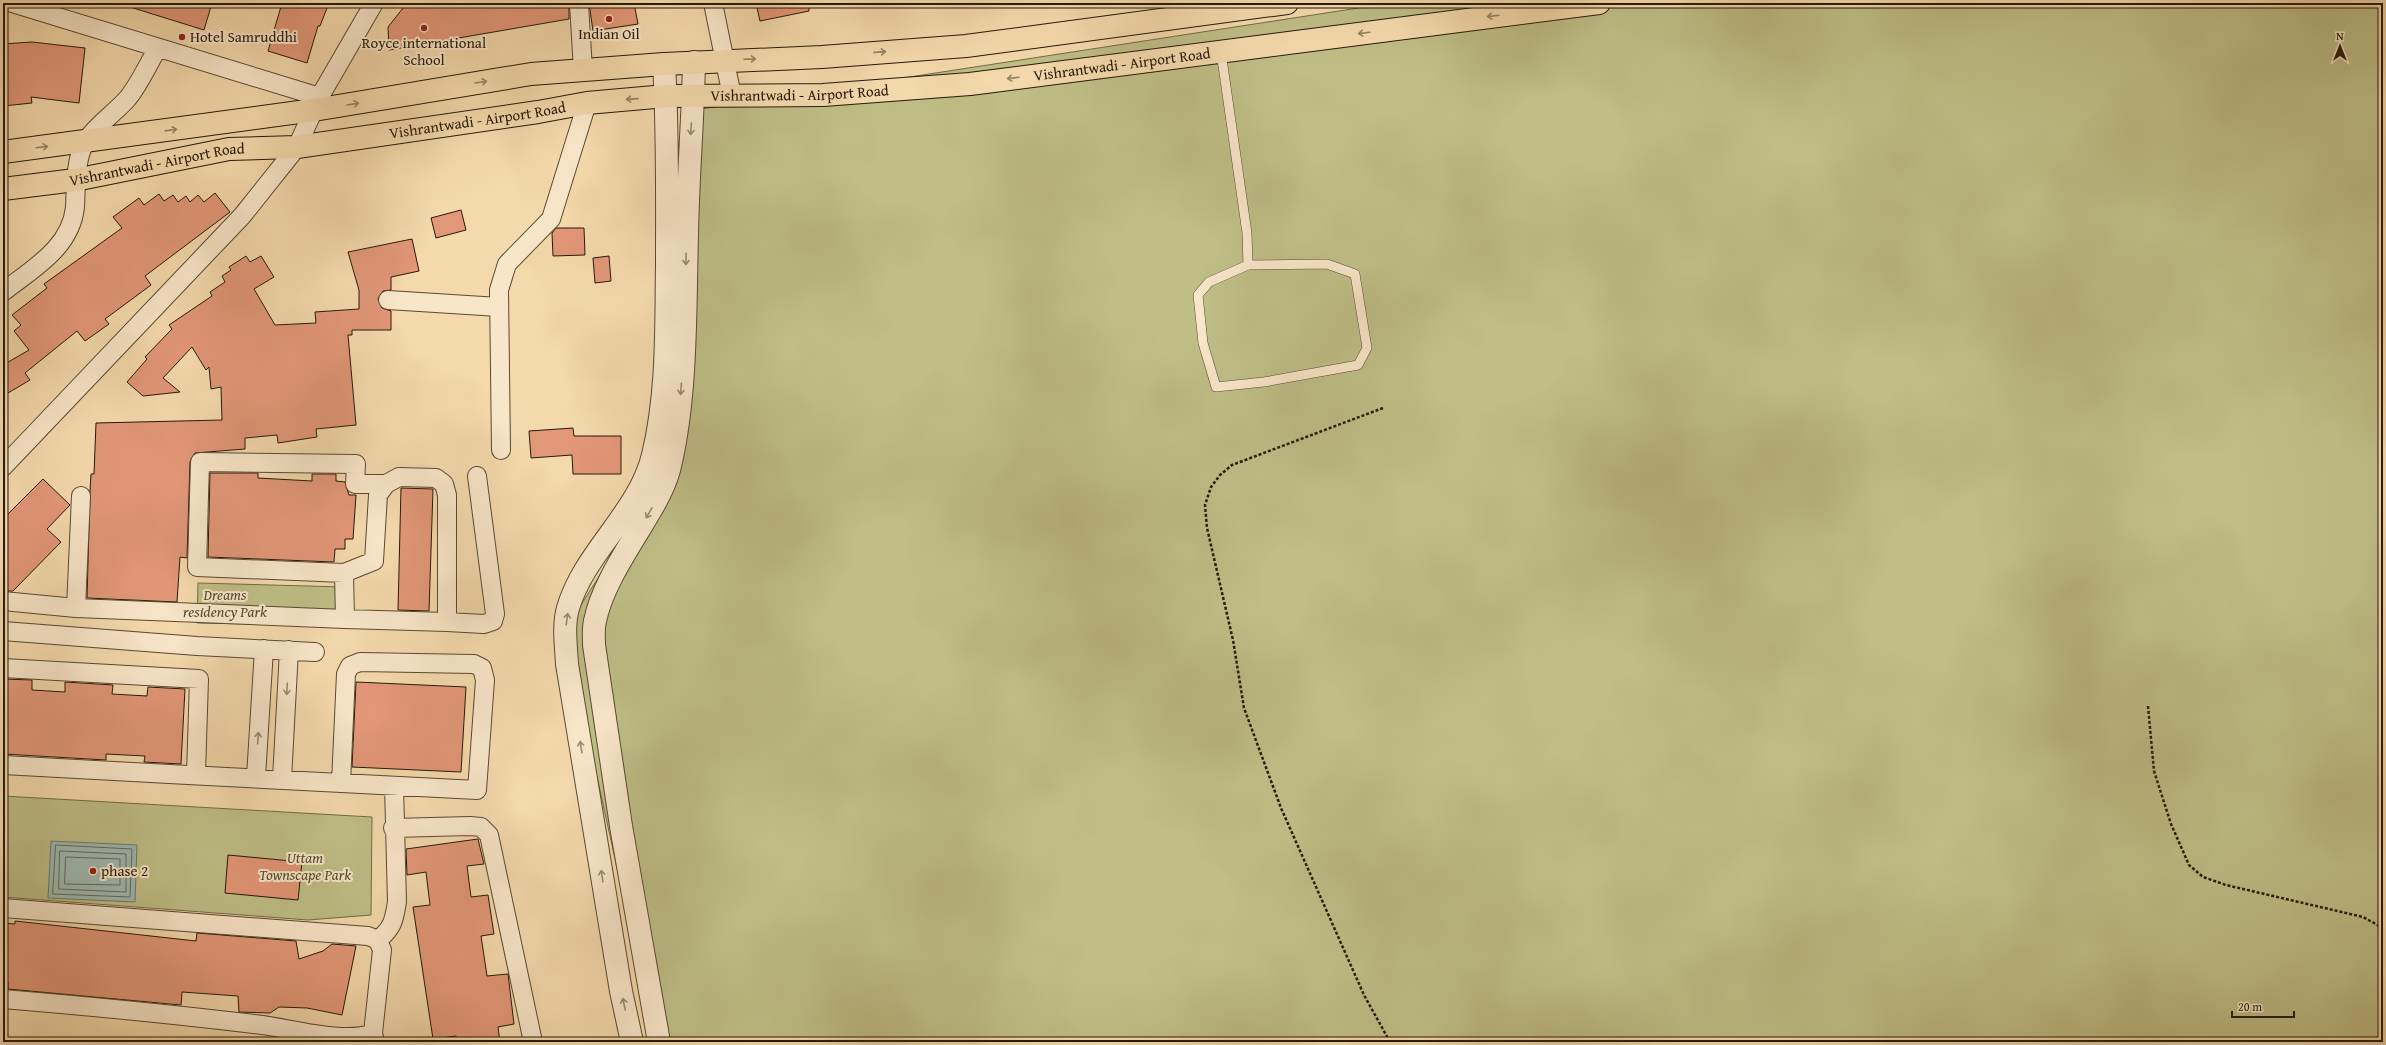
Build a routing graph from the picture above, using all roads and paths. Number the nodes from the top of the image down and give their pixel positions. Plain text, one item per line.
1 (12, 3) edge
2 (374, 3) edge
3 (713, 3) edge
4 (1287, 3) edge
5 (1599, 3) edge
6 (579, 4) dead end
7 (158, 48) junction
8 (1220, 52) junction
9 (726, 60) junction
10 (694, 62) junction
11 (664, 64) junction
12 (583, 70) junction
13 (666, 96) junction
14 (694, 96) junction
15 (732, 96) junction
16 (587, 103) junction
17 (317, 104) junction
18 (85, 142) junction
19 (297, 147) junction
20 (3, 152) edge
21 (75, 180) junction
22 (3, 190) edge
23 (1248, 265) junction
24 (3, 292) edge
25 (388, 300) dead end
26 (499, 306) junction
27 (1383, 408) dead end
28 (501, 450) dead end
29 (3, 467) edge
30 (477, 476) dead end
31 (386, 484) junction
32 (81, 496) dead end
33 (344, 573) junction
34 (3, 601) edge
35 (76, 608) junction
36 (345, 619) junction
37 (447, 622) junction
38 (3, 631) edge
39 (264, 649) junction
40 (290, 650) junction
41 (315, 652) dead end
42 (3, 668) edge
43 (2148, 706) dead end
44 (3, 765) edge
45 (196, 774) junction
46 (256, 777) junction
47 (282, 779) junction
48 (341, 783) junction
49 (394, 786) junction
50 (393, 828) junction
51 (3, 908) edge
52 (2383, 928) edge
53 (378, 940) junction
54 (3, 999) edge
55 (374, 1038) edge
56 (533, 1042) edge
57 (632, 1042) edge
58 (659, 1042) edge
59 (1390, 1042) edge

1 - 7 street
2 - 17 street
3 - 9 street
9 -> 4 main road, Vishrantwadi - Airport Road
5 -> 8 main road, Vishrantwadi - Airport Road
6 - 12 street
7 - 17 street
7 - 18 street
8 -> 15 main road, Vishrantwadi - Airport Road
8 - 23 lane
9 - 10 main road, Vishrantwadi - Airport Road
9 - 15 street
10 - 11 main road, Vishrantwadi - Airport Road
10 - 14 street
11 - 12 main road, Vishrantwadi - Airport Road
11 - 13 street
17 -> 12 main road, Vishrantwadi - Airport Road
13 - 14 main road, Vishrantwadi - Airport Road
13 -> 16 main road, Vishrantwadi - Airport Road
57 -> 13 street
14 - 15 main road, Vishrantwadi - Airport Road
14 -> 58 street
16 - 19 main road, Vishrantwadi - Airport Road
16 - 26 street
18 -> 17 main road, Vishrantwadi - Airport Road
17 - 19 street
20 -> 18 main road, Vishrantwadi - Airport Road
18 - 21 street
19 - 21 main road, Vishrantwadi - Airport Road
19 - 29 street
21 - 22 main road, Vishrantwadi - Airport Road
21 - 24 street
23 - 23 lane
25 - 26 street
26 - 28 street
27 - 59 path
30 - 37 street
31 - 33 street
31 - 33 street
31 - 37 street
32 - 35 street
33 - 36 street
34 - 35 street
35 - 36 street
36 - 37 street
38 - 39 street
39 - 40 street
46 -> 39 street
40 - 41 street
40 -> 47 street
42 - 45 street
43 - 52 path
44 - 45 street
45 - 46 street
46 - 47 street
47 - 48 street
48 - 49 street
48 - 49 street
49 - 50 street
50 - 53 street
50 - 56 street
51 - 53 street
53 - 55 street
54 - 55 street

